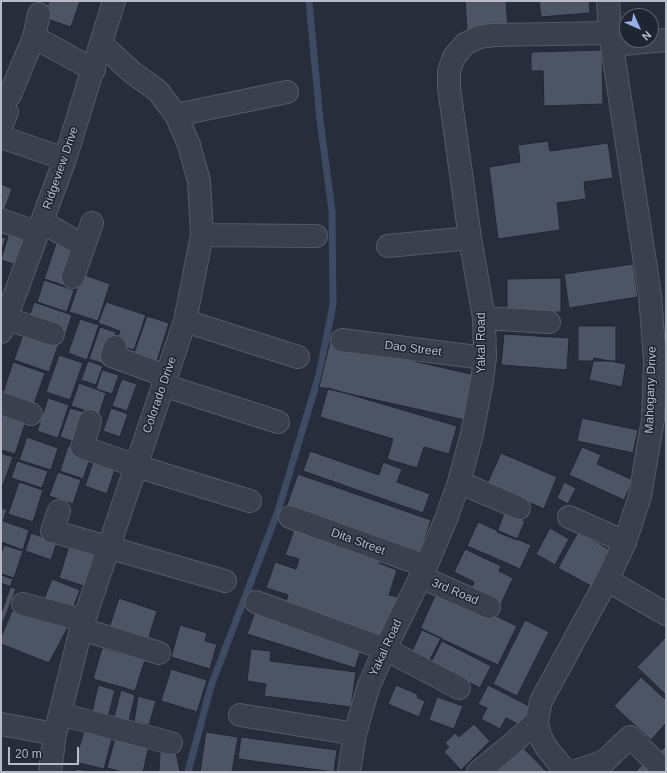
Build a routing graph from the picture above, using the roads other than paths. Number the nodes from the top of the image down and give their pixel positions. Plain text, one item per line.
1 (114, 1) edge
2 (608, 1) edge
3 (39, 14) dead end
4 (34, 37) junction
5 (611, 39) junction
6 (666, 40) edge
7 (101, 44) junction
8 (94, 70) junction
9 (288, 92) dead end
10 (6, 112) edge
11 (176, 115) junction
12 (1, 137) edge
13 (65, 159) junction
14 (1, 220) edge
15 (92, 223) dead end
16 (40, 227) junction
17 (202, 235) junction
18 (316, 236) dead end
19 (470, 238) junction
20 (84, 246) junction
21 (388, 246) dead end
22 (73, 277) dead end
23 (658, 296) edge
24 (484, 318) junction
25 (185, 321) junction
26 (548, 322) dead end
27 (3, 323) edge
28 (53, 334) dead end
29 (342, 340) dead end
30 (115, 347) dead end
31 (298, 357) dead end
32 (485, 358) junction
33 (164, 380) junction
34 (1, 403) edge
35 (31, 414) dead end
36 (659, 420) edge
37 (90, 421) dead end
38 (278, 422) dead end
39 (136, 466) junction
40 (459, 482) junction
41 (250, 501) dead end
42 (519, 508) dead end
43 (60, 511) dead end
44 (290, 517) dead end
45 (569, 517) dead end
46 (625, 542) junction
47 (108, 547) junction
48 (423, 572) junction
49 (607, 580) junction
50 (225, 581) dead end
51 (256, 602) dead end
52 (23, 604) dead end
53 (489, 607) dead end
54 (666, 614) edge
55 (82, 625) junction
56 (384, 649) junction
57 (159, 653) dead end
58 (459, 688) dead end
59 (240, 715) dead end
60 (537, 721) junction
61 (1, 724) edge
62 (57, 724) junction
63 (355, 734) junction
64 (171, 743) dead end
65 (50, 772) edge
66 (349, 772) edge
67 (478, 772) edge
68 (566, 772) edge
69 (573, 772) edge
70 (666, 772) edge

1 - 7 street, Ridgeview Drive
2 - 5 street, Mahogany Drive
3 - 4 street
4 - 8 street
4 - 10 street
5 - 6 street, Yakal Road
5 - 19 street, Yakal Road
5 - 23 street, Mahogany Drive
7 - 8 street, Ridgeview Drive
7 - 11 street, Colorado Drive
8 - 13 street, Ridgeview Drive
9 - 11 street
11 - 17 street, Colorado Drive
12 - 13 street
13 - 16 street, Ridgeview Drive
14 - 16 street
15 - 20 street
16 - 20 street
16 - 27 street, Ridgeview Drive
17 - 18 street
17 - 25 street, Colorado Drive
19 - 21 street
19 - 24 street, Yakal Road
20 - 22 street
23 - 36 street, Mahogany Drive
24 - 26 street
24 - 32 street, Yakal Road
25 - 31 street
25 - 33 street, Colorado Drive
27 - 28 street
29 - 32 street, Dao Street
30 - 33 street
32 - 40 street, Yakal Road
33 - 38 street
33 - 39 street, Colorado Drive
34 - 35 street
36 - 46 street, Mahogany Drive
37 - 39 street
39 - 41 street
39 - 47 street, Colorado Drive
40 - 42 street
40 - 48 street, Yakal Road
43 - 47 street
44 - 48 street, Dita Street
45 - 46 street
46 - 49 street, Mahogany Drive
47 - 50 street
47 - 55 street, Colorado Drive
48 - 53 street, 3rd Road
48 - 56 street, Yakal Road
49 - 54 street
49 - 60 street, Mahogany Drive
51 - 56 street
52 - 55 street
55 - 57 street
55 - 62 street, Colorado Drive
56 - 58 street
56 - 63 street, Yakal Road
59 - 63 street
60 - 67 street
60 - 68 street, Mahogany Drive
61 - 62 street
62 - 64 street
62 - 65 street, Colorado Drive
63 - 66 street, Yakal Road
69 - 70 street

